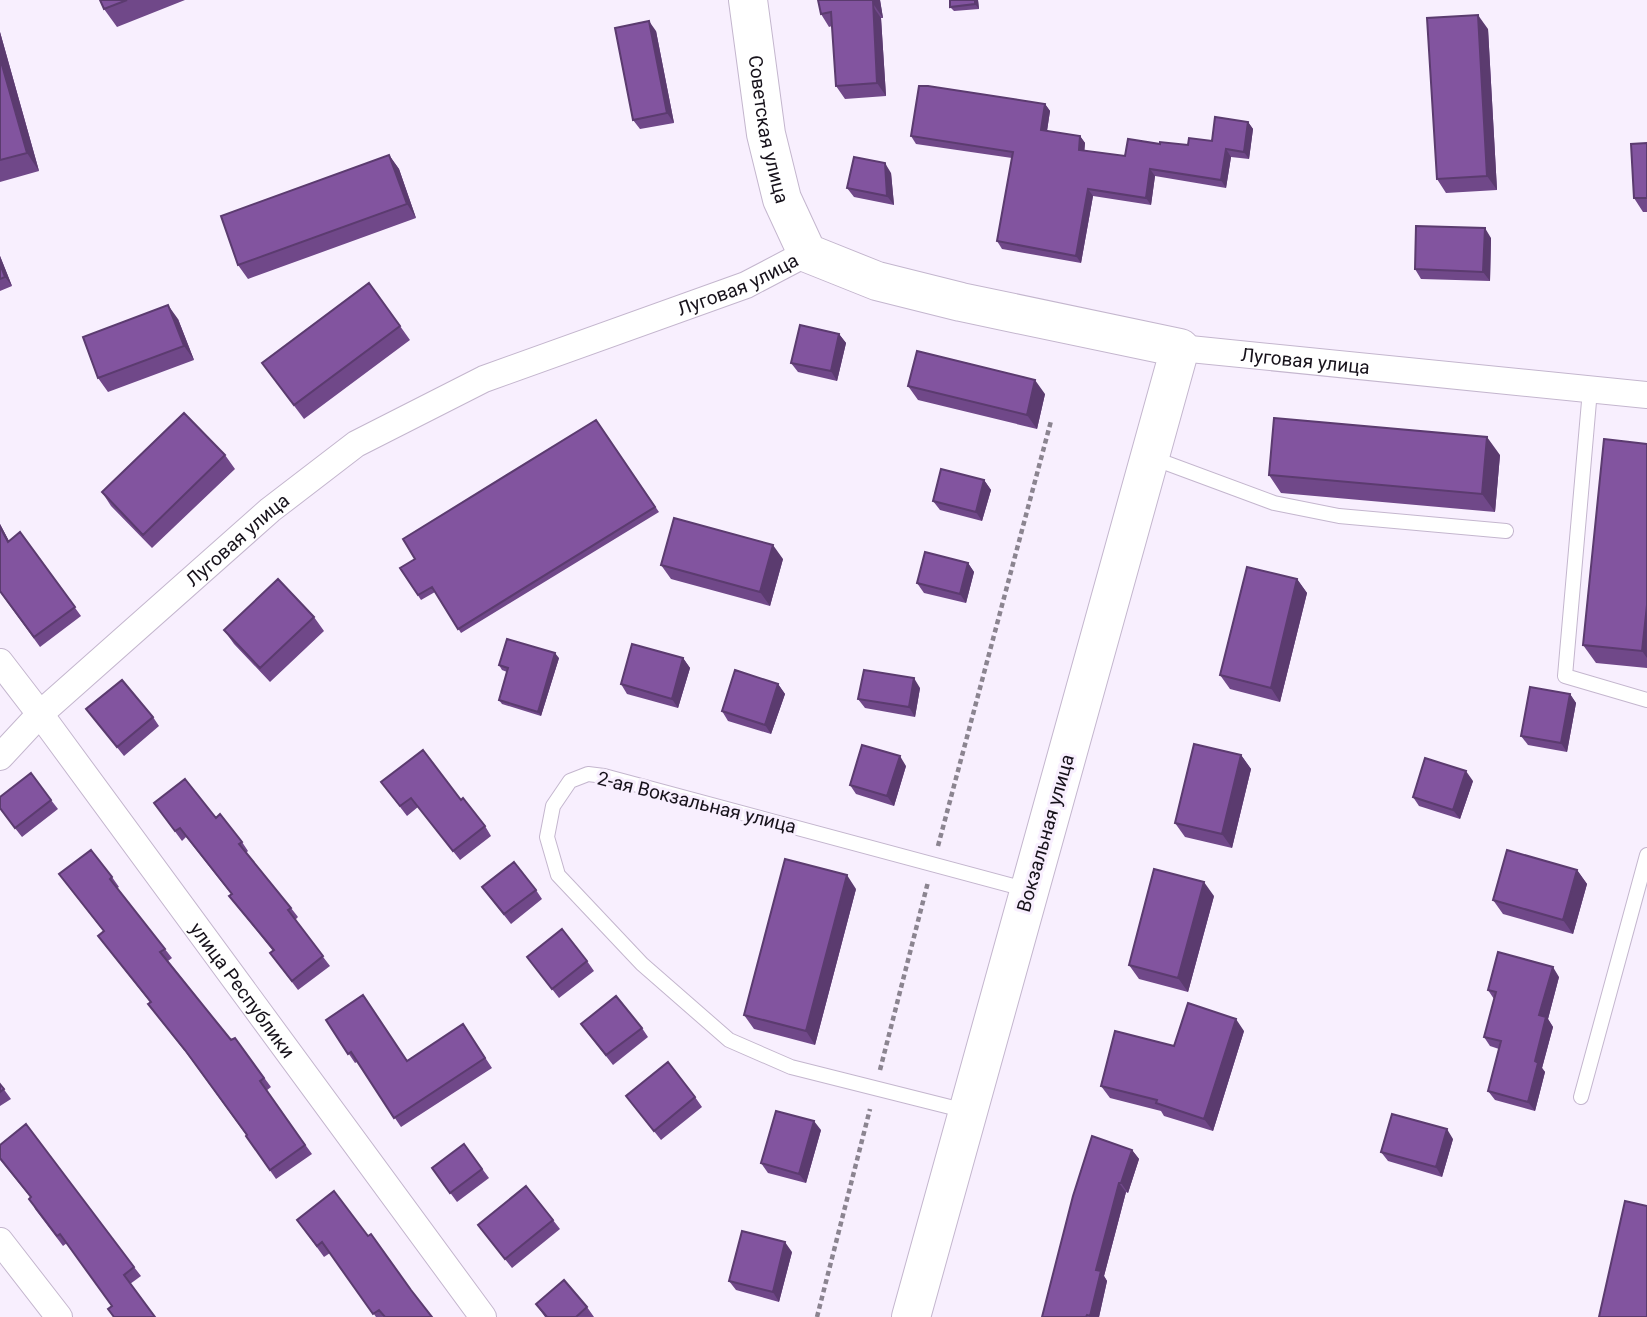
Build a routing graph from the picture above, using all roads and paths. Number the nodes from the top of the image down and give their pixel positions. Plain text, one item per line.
1 (748, 0) edge
2 (807, 253) junction
3 (1180, 348) junction
4 (1590, 390) junction
5 (1647, 395) edge
6 (1150, 457) junction
7 (1506, 531) dead end
8 (0, 662) edge
9 (1647, 700) edge
10 (40, 714) junction
11 (0, 757) edge
12 (1647, 855) edge
13 (1029, 891) junction
14 (1581, 1097) dead end
15 (968, 1111) junction
16 (0, 1241) edge
17 (59, 1317) edge
18 (483, 1317) edge
19 (911, 1317) edge

1 - 2 street, Советская улица
2 - 3 street, Луговая улица
2 - 10 street, Луговая улица
3 - 4 street, Луговая улица
3 - 6 street, Вокзальная улица
4 - 5 street, Луговая улица
4 - 9 lane
6 - 7 lane
6 - 13 street, Вокзальная улица
8 - 10 street, улица Республики
10 - 11 street, Луговая улица
10 - 18 street, улица Республики
12 - 14 lane
13 - 15 street, Вокзальная улица
13 - 15 lane, 2-ая Вокзальная улица
15 - 19 street, Вокзальная улица
16 - 17 street

